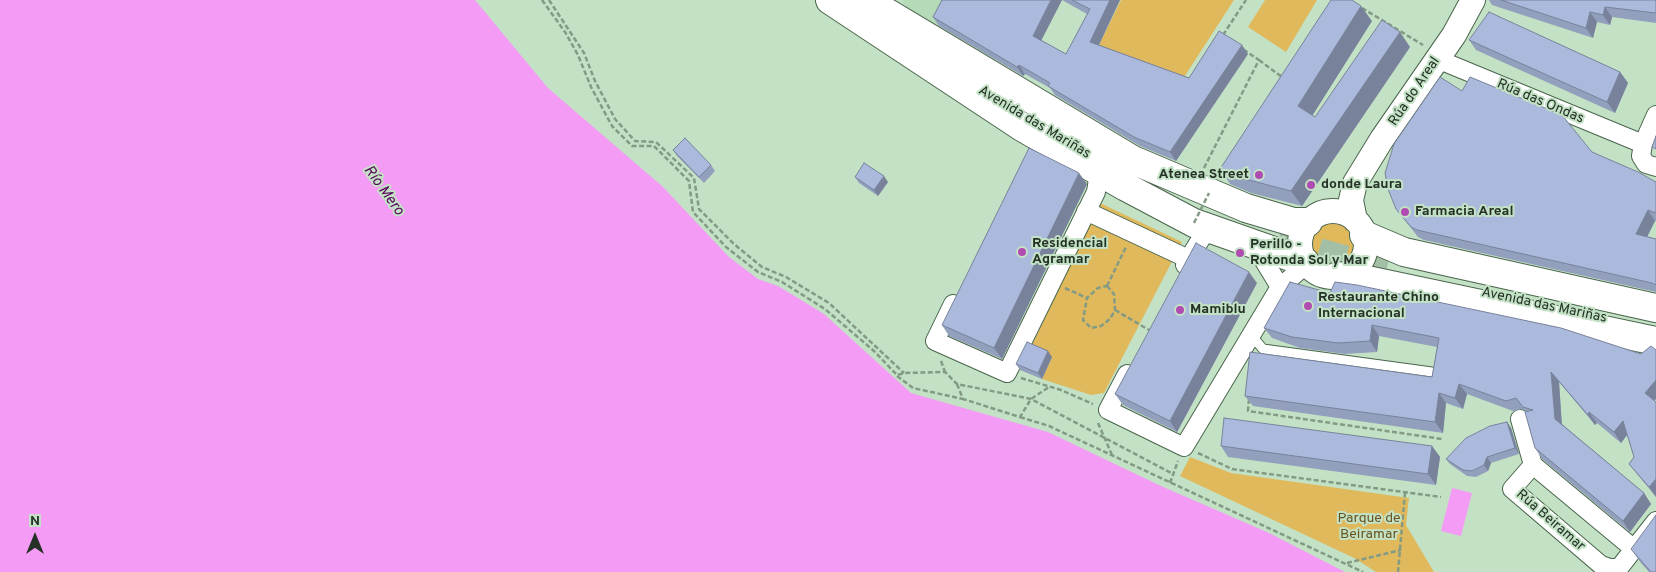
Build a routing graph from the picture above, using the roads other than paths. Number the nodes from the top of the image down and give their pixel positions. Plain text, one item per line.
1 (830, 0) edge
2 (837, 0) edge
3 (858, 0) edge
4 (1471, 1) edge
5 (880, 4) edge
6 (1437, 58) junction
7 (1656, 115) edge
8 (1643, 144) junction
9 (1656, 168) edge
10 (1099, 172) junction
11 (1355, 183) junction
12 (1086, 211) junction
13 (1316, 217) junction
14 (1360, 228) junction
15 (1230, 229) junction
16 (1188, 260) junction
17 (1306, 263) junction
18 (1338, 276) junction
19 (1178, 278) edge
20 (1280, 287) junction
21 (961, 289) edge
22 (1656, 308) edge
23 (1656, 318) edge
24 (1656, 330) edge
25 (1251, 335) junction
26 (1656, 341) edge
27 (1133, 362) edge
28 (1432, 372) edge
29 (1520, 419) edge
30 (1533, 465) junction
31 (1656, 522) edge
32 (1634, 549) junction

1 - 10 highway
2 - 15 highway, Avenida das Mariñas
3 - 15 highway, Avenida das Mariñas
4 - 6 street, Rúa do Areal
5 - 13 highway
6 - 8 street, Rúa das Ondas
6 - 11 street, Rúa do Areal
7 - 8 street
8 - 9 street
10 - 12 street
10 - 15 highway
11 - 13 street, Rúa do Areal
11 - 14 street, Rúa do Areal
12 - 16 street
12 - 21 street
13 - 14 street
13 - 17 street
14 - 18 street
14 - 22 highway
15 - 16 street
15 - 17 highway
15 - 20 street
16 - 19 street
17 - 18 street
17 - 20 street
18 - 26 highway
20 - 25 street
23 - 24 highway, Avenida das Mariñas
25 - 27 street
25 - 28 lane
29 - 30 street
30 - 32 street
30 - 32 street, Rúa Beiramar
31 - 32 street, Rúa Beiramar

